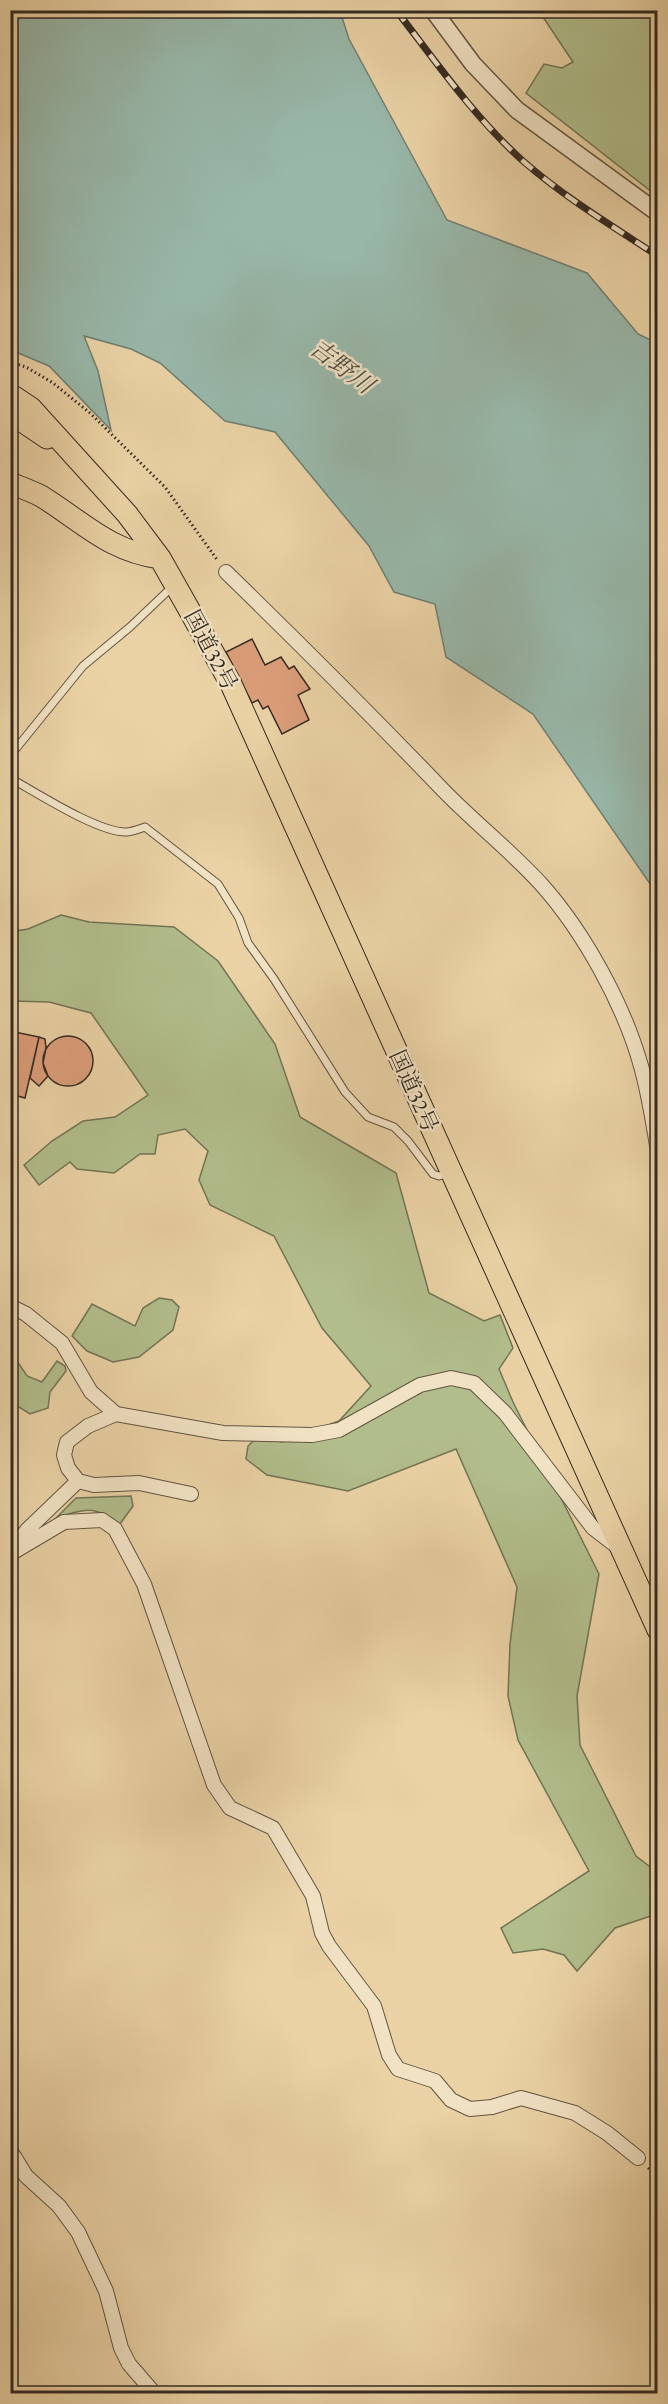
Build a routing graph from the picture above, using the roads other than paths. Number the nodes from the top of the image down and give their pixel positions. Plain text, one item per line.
1 (433, 10) edge
2 (657, 213) edge
3 (10, 394) edge
4 (10, 413) edge
5 (73, 456) junction
6 (10, 483) edge
7 (160, 558) junction
8 (226, 572) road end
9 (175, 584) junction
10 (10, 756) edge
11 (10, 778) edge
12 (657, 1151) edge
13 (451, 1173) junction
14 (10, 1306) edge
15 (116, 1414) junction
16 (78, 1481) junction
17 (190, 1494) dead end
18 (621, 1549) junction
19 (10, 1554) edge
20 (657, 1630) edge
21 (10, 2150) edge
22 (638, 2158) dead end
23 (155, 2394) edge

1 - 2 street
3 - 5 highway, 国道32号
4 - 5 highway, 国道32号
5 - 7 highway, 国道32号
6 - 7 highway
7 - 9 highway, 国道32号
8 - 12 street
9 - 10 lane
9 - 13 highway, 国道32号
11 - 13 lane
13 - 18 highway, 国道32号
14 - 15 street
15 - 16 street
15 - 18 street
16 - 17 street
16 - 19 street
18 - 20 highway, 国道32号
19 - 22 street
21 - 23 street

